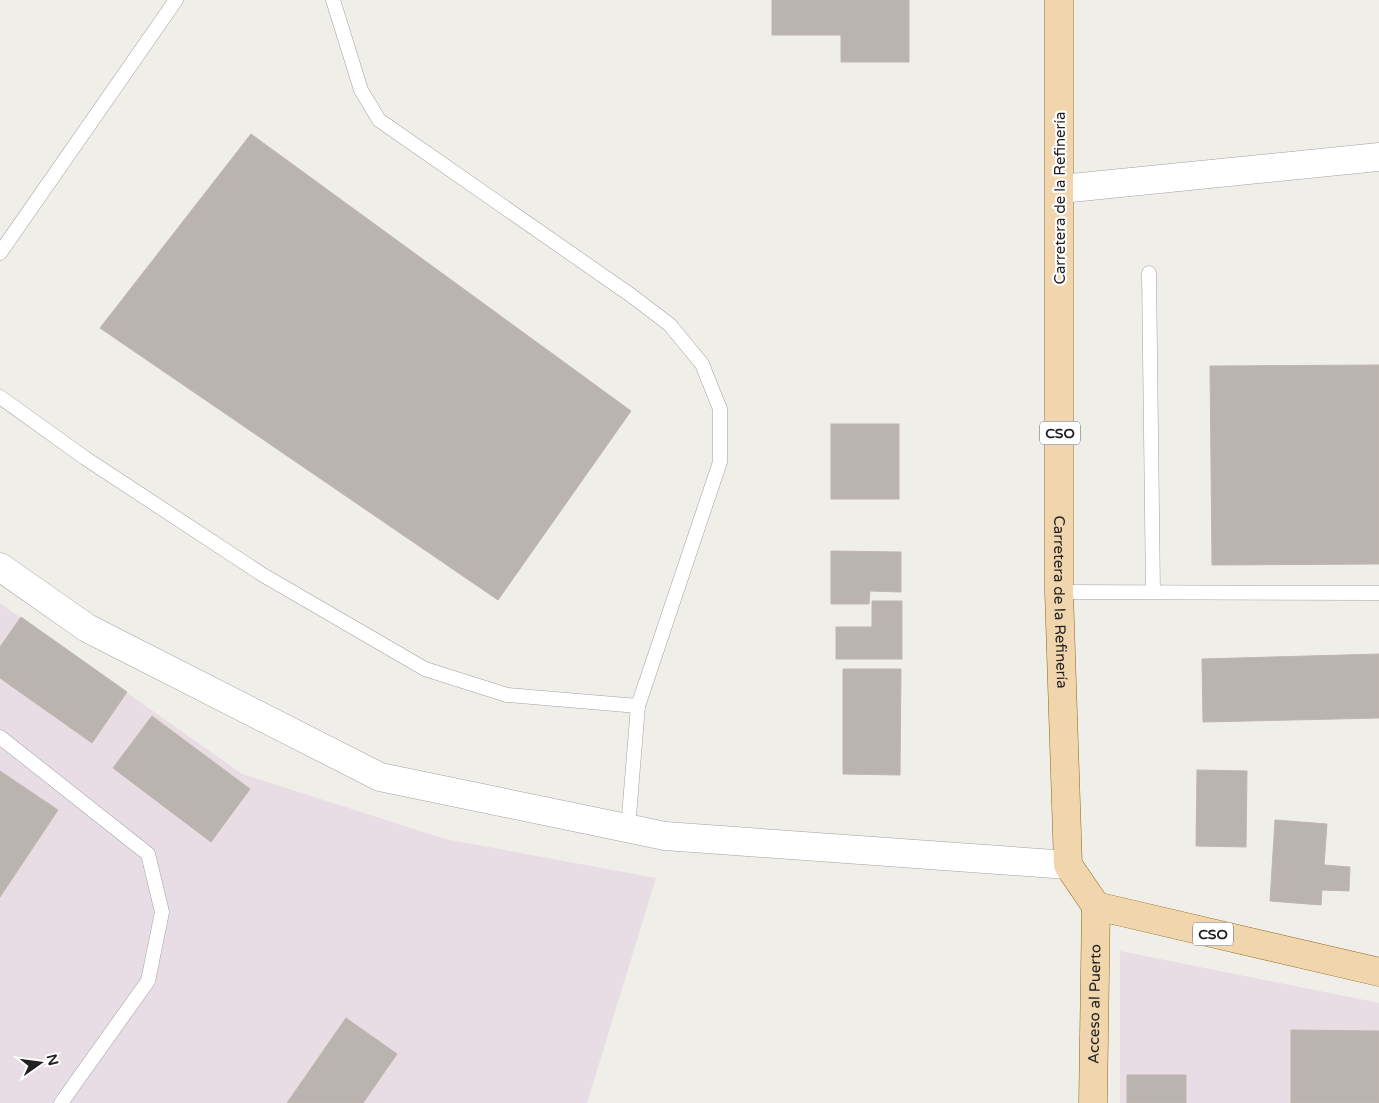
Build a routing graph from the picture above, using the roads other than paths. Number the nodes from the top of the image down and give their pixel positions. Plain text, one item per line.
1 (176, 0) edge
2 (333, 0) edge
3 (1059, 0) edge
4 (1379, 157) edge
5 (1061, 190) junction
6 (0, 253) edge
7 (1149, 273) dead end
8 (0, 397) edge
9 (0, 568) edge
10 (1060, 592) junction
11 (1154, 592) junction
12 (1379, 593) edge
13 (638, 706) junction
14 (0, 737) edge
15 (628, 828) junction
16 (1068, 865) junction
17 (1096, 906) junction
18 (1379, 972) edge
19 (61, 1103) edge
20 (1093, 1103) edge

1 - 6 lane
2 - 13 lane
3 - 5 main road, Carretera de la Refinería / CSO
4 - 5 street
5 - 10 main road, Carretera de la Refinería / CSO
7 - 11 lane
8 - 13 lane
9 - 15 street
10 - 11 lane
10 - 16 main road, Carretera de la Refinería / CSO
11 - 12 lane
13 - 15 lane
14 - 19 lane
15 - 16 street
16 - 17 main road
17 - 18 main road, CSO
17 - 20 main road, Acceso al Puerto

